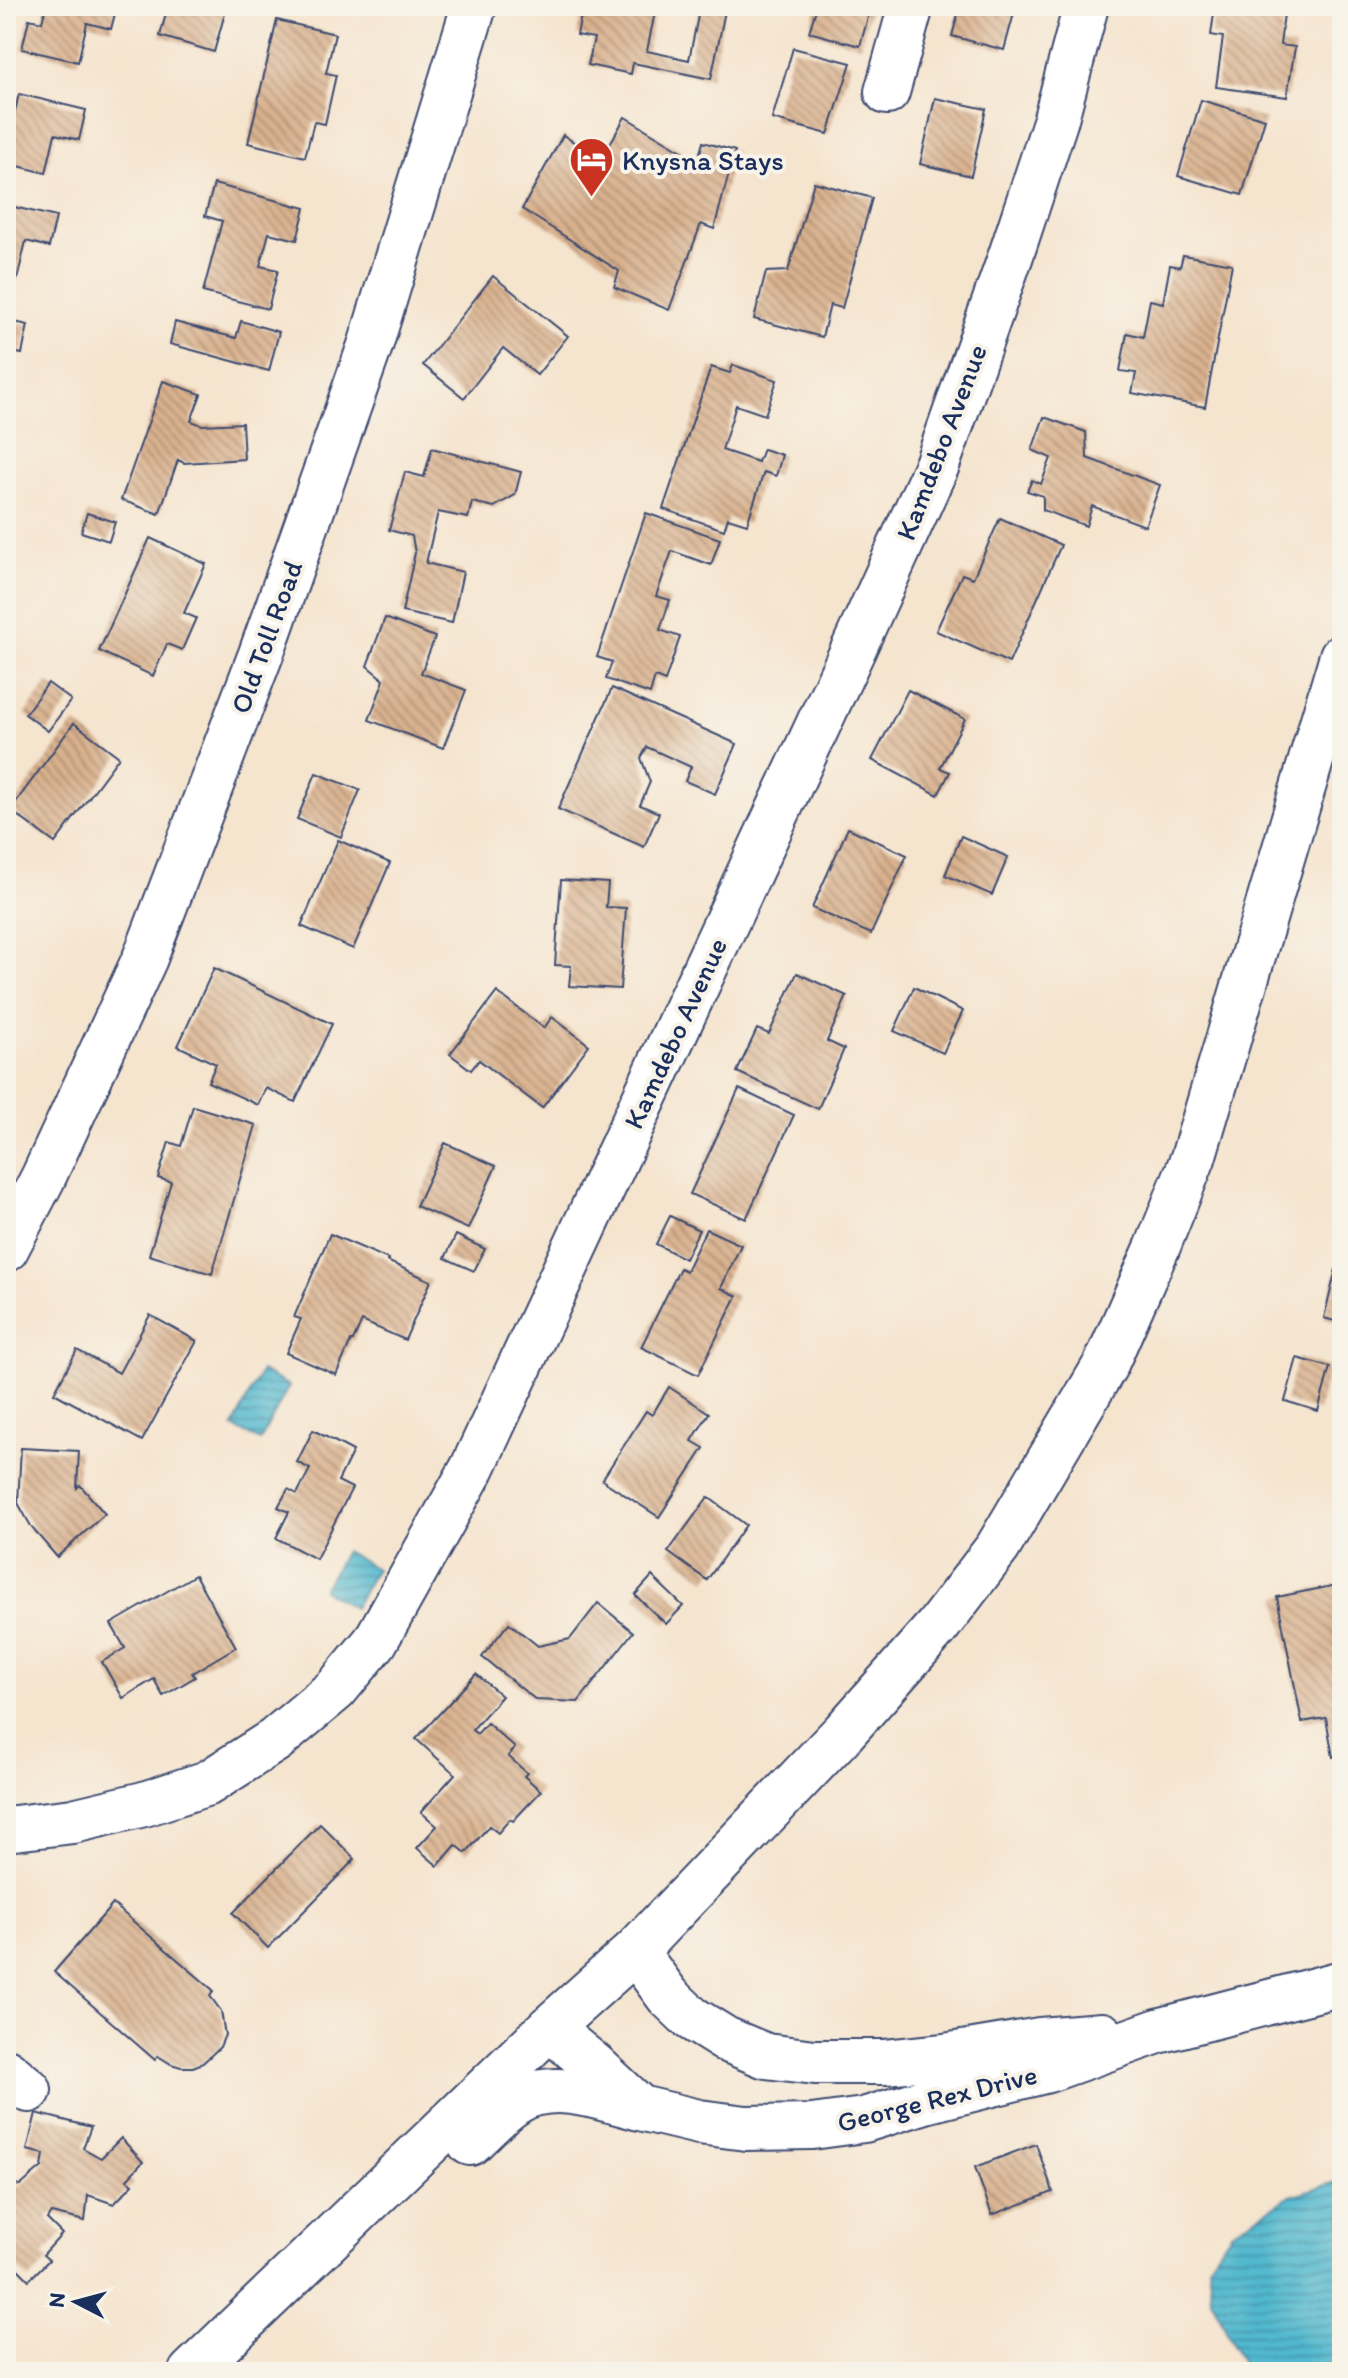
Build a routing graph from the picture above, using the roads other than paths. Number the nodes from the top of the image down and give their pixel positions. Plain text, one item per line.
1 (474, 6) edge
2 (911, 6) edge
3 (1086, 6) edge
4 (887, 92) dead end
5 (1342, 656) edge
6 (6, 1249) edge
7 (6, 1829) edge
8 (635, 1951) junction
9 (1342, 1983) edge
10 (549, 2028) junction
11 (1158, 2031) junction
12 (640, 2108) junction
13 (354, 2214) junction
14 (191, 2372) edge

1 - 6 main road, Old Toll Road
2 - 4 main road
3 - 7 main road, Kamdebo Avenue
5 - 8 main road
8 - 10 main road
8 - 11 main road, George Rex Drive
9 - 11 main road, George Rex Drive
10 - 12 main road, George Rex Drive
10 - 13 main road
11 - 12 main road, George Rex Drive
12 - 13 main road
13 - 14 main road

